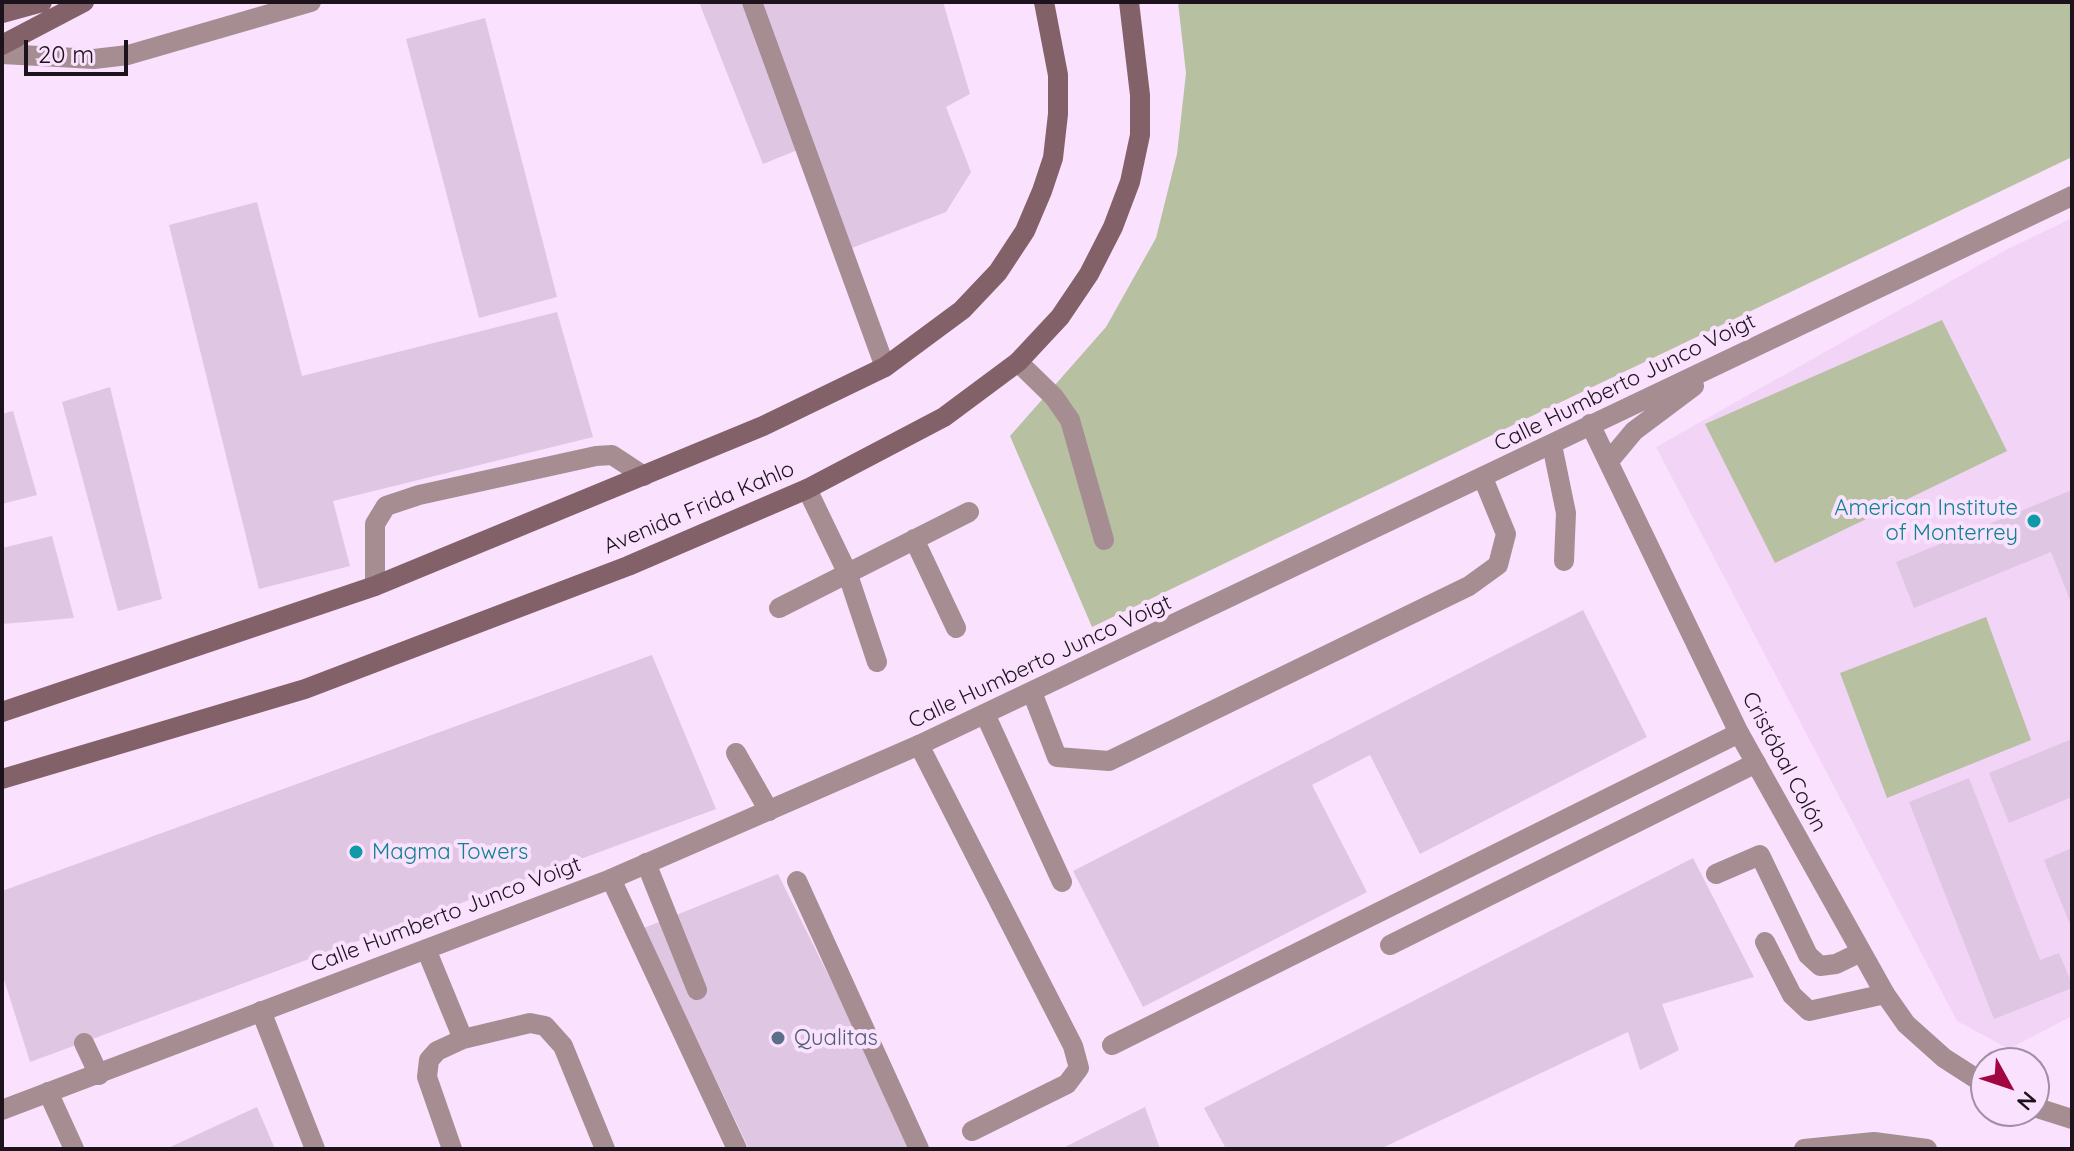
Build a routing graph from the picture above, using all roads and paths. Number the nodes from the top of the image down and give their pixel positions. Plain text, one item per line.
1 (42, 2) edge
2 (84, 2) edge
3 (243, 2) edge
4 (311, 2) edge
5 (752, 2) edge
6 (1044, 2) edge
7 (1129, 2) edge
8 (2, 13) edge
9 (258, 19) junction
10 (2, 45) edge
11 (2, 54) edge
12 (2072, 196) edge
13 (1740, 353) junction
14 (1018, 362) junction
15 (885, 367) junction
16 (1590, 424) junction
17 (1552, 445) junction
18 (1609, 461) junction
19 (644, 476) junction
20 (1483, 478) junction
21 (807, 489) junction
22 (969, 512) dead end
23 (914, 539) junction
24 (1104, 540) dead end
25 (1564, 561) dead end
26 (847, 572) junction
27 (375, 586) junction
28 (779, 608) dead end
29 (956, 628) dead end
30 (877, 662) dead end
31 (1032, 692) junction
32 (2, 712) edge
33 (985, 714) junction
34 (1739, 733) junction
35 (919, 745) junction
36 (736, 753) dead end
37 (1756, 763) junction
38 (2, 779) edge
39 (769, 811) junction
40 (646, 863) junction
41 (1716, 874) dead end
42 (611, 879) junction
43 (797, 881) dead end
44 (1062, 882) dead end
45 (1765, 942) dead end
46 (1390, 945) dead end
47 (426, 949) junction
48 (1861, 952) junction
49 (697, 990) dead end
50 (1885, 994) junction
51 (261, 1011) junction
52 (463, 1039) junction
53 (84, 1043) dead end
54 (1112, 1045) dead end
55 (99, 1075) junction
56 (1970, 1075) edge
57 (48, 1092) junction
58 (2, 1110) edge
59 (2050, 1112) edge
60 (2072, 1119) edge
61 (972, 1131) dead end
62 (74, 1149) edge
63 (315, 1149) edge
64 (452, 1149) edge
65 (605, 1149) edge
66 (737, 1149) edge
67 (919, 1149) edge
68 (1804, 1149) edge
69 (1927, 1149) edge

1 - 8 street
2 - 10 street
3 - 9 street
4 - 9 street
5 - 15 street
6 - 15 street
7 - 14 street, Avenida Frida Kahlo
9 - 11 street
12 - 13 street, Calle Humberto Junco Voigt
13 - 16 street, Calle Humberto Junco Voigt
13 - 18 street
14 - 21 street, Avenida Frida Kahlo
14 - 24 street
15 - 19 street
16 - 17 street, Calle Humberto Junco Voigt
16 - 18 street, Cristóbal Colón
17 - 20 street, Calle Humberto Junco Voigt
17 - 25 street
18 - 34 street, Cristóbal Colón
19 - 27 street
19 - 27 street
20 - 31 street, Calle Humberto Junco Voigt
20 - 31 street
21 - 26 street
21 - 38 street, Avenida Frida Kahlo
22 - 23 street
23 - 26 street
23 - 29 street
26 - 28 street
26 - 30 street
27 - 32 street
31 - 33 street, Calle Humberto Junco Voigt
33 - 35 street, Calle Humberto Junco Voigt
33 - 44 street
34 - 37 street, Cristóbal Colón
34 - 54 street
35 - 39 street, Calle Humberto Junco Voigt
35 - 61 street
36 - 39 street
37 - 46 street
37 - 48 street, Cristóbal Colón
39 - 40 street, Calle Humberto Junco Voigt
40 - 42 street, Calle Humberto Junco Voigt
40 - 49 street
41 - 48 street
42 - 47 street, Calle Humberto Junco Voigt
42 - 66 street
43 - 67 street
45 - 50 street
47 - 51 street, Calle Humberto Junco Voigt
47 - 52 street
48 - 50 street, Cristóbal Colón
50 - 56 street, Cristóbal Colón
51 - 55 street, Calle Humberto Junco Voigt
51 - 63 street
52 - 64 street
52 - 65 street
53 - 55 street
55 - 57 street, Calle Humberto Junco Voigt
57 - 58 street, Calle Humberto Junco Voigt
57 - 62 street
59 - 60 street
68 - 69 street

